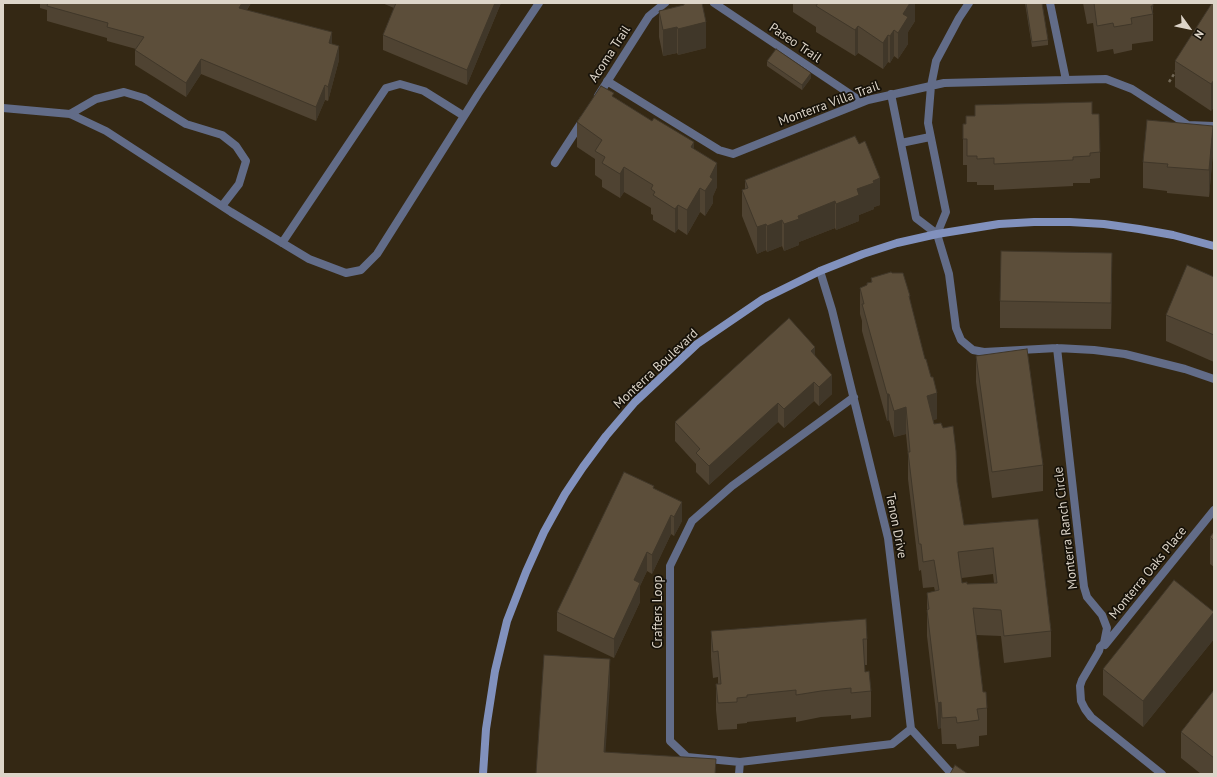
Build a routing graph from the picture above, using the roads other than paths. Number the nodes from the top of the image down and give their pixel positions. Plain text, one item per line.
1 (539, 3) edge
2 (665, 3) edge
3 (714, 3) edge
4 (969, 3) edge
5 (1050, 3) edge
6 (1066, 80) junction
7 (607, 81) junction
8 (931, 86) junction
9 (891, 94) junction
10 (595, 100) edge
11 (862, 102) junction
12 (3, 108) edge
13 (587, 113) edge
14 (70, 114) junction
15 (464, 116) junction
16 (1214, 126) edge
17 (930, 137) junction
18 (901, 143) junction
19 (555, 163) dead end
20 (222, 206) junction
21 (937, 234) junction
22 (282, 243) junction
23 (1214, 246) edge
24 (820, 271) junction
25 (1057, 348) junction
26 (1214, 379) edge
27 (854, 397) junction
28 (1214, 510) edge
29 (1100, 651) junction
30 (911, 729) junction
31 (740, 762) junction
32 (484, 774) edge
33 (739, 774) edge
34 (954, 774) edge
35 (1162, 774) edge

1 - 15 street
2 - 7 street, Acoma Trail
3 - 11 street, Paseo Trail
4 - 8 street
5 - 6 street
6 - 8 street, Monterra Villa Trail
6 - 16 street, Monterra Villa Trail
7 - 10 street, Acoma Trail
7 - 11 street, Monterra Villa Trail
8 - 9 street, Monterra Villa Trail
8 - 17 street
9 - 11 street, Monterra Villa Trail
9 - 18 street
12 - 14 street
13 - 19 street
14 - 20 street
14 - 20 street
15 - 22 street
15 - 22 street
17 - 18 street
17 - 21 street
18 - 21 street
20 - 22 street
21 - 23 street, Monterra Boulevard
21 - 24 street, Monterra Boulevard
21 - 25 street
24 - 27 street, Tenon Drive
24 - 32 street, Monterra Boulevard
25 - 26 street
25 - 29 street, Monterra Ranch Circle
27 - 30 street, Tenon Drive
27 - 31 street, Crafters Loop
28 - 29 street, Monterra Oaks Place
29 - 35 street, Monterra Ranch Circle
30 - 31 street, Crafters Loop
30 - 34 street
31 - 33 street

